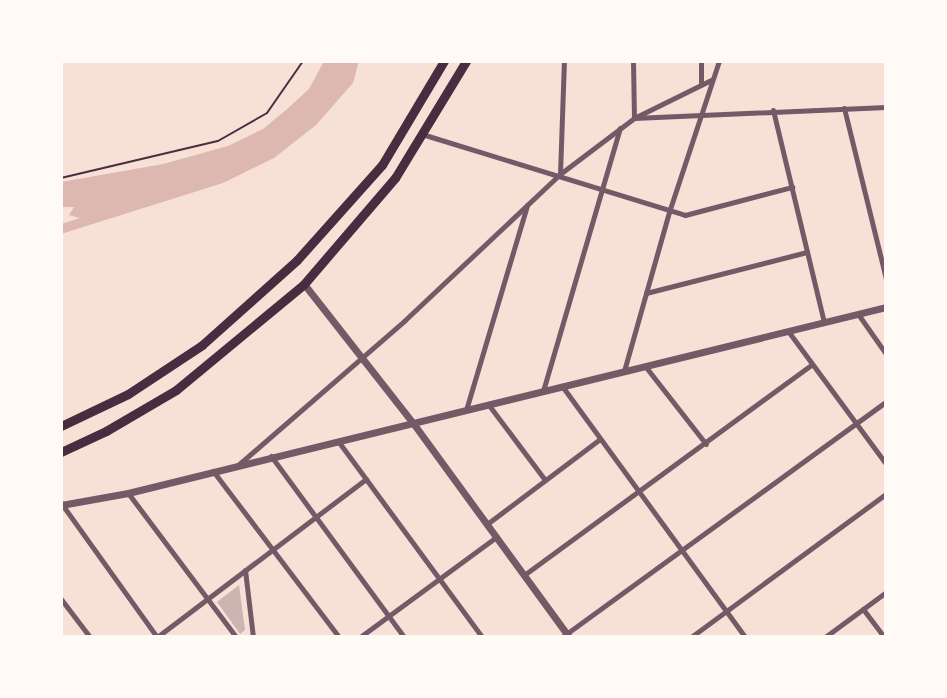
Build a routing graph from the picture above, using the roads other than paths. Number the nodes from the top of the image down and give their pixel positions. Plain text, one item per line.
1 (444, 61) edge
2 (466, 61) edge
3 (564, 61) edge
4 (633, 61) edge
5 (701, 61) edge
6 (719, 61) edge
7 (711, 80) junction
8 (701, 84) junction
9 (886, 107) edge
10 (844, 108) junction
11 (773, 110) junction
12 (702, 113) junction
13 (634, 118) junction
14 (620, 128) junction
15 (425, 135) junction
16 (560, 174) junction
17 (792, 187) junction
18 (604, 189) junction
19 (528, 202) junction
20 (669, 212) junction
21 (807, 252) junction
22 (886, 279) edge
23 (304, 284) junction
24 (646, 293) junction
25 (886, 307) edge
26 (858, 314) junction
27 (824, 321) junction
28 (788, 331) junction
29 (886, 354) edge
30 (362, 358) junction
31 (812, 364) junction
32 (645, 366) junction
33 (624, 371) junction
34 (562, 386) junction
35 (543, 391) junction
36 (886, 402) edge
37 (488, 404) junction
38 (466, 410) junction
39 (413, 423) junction
40 (856, 423) junction
41 (61, 426) edge
42 (600, 439) junction
43 (338, 441) junction
44 (706, 444) junction
45 (61, 452) edge
46 (271, 456) junction
47 (886, 464) edge
48 (237, 465) junction
49 (213, 471) junction
50 (366, 479) junction
51 (545, 480) junction
52 (128, 494) junction
53 (640, 494) junction
54 (886, 494) edge
55 (62, 505) edge
56 (316, 517) junction
57 (487, 524) junction
58 (496, 537) junction
59 (274, 548) junction
60 (681, 550) junction
61 (245, 570) junction
62 (524, 576) junction
63 (439, 579) junction
64 (886, 592) edge
65 (208, 598) junction
66 (61, 599) edge
67 (863, 609) junction
68 (726, 610) junction
69 (388, 616) junction
70 (566, 636) edge
71 (90, 637) edge
72 (157, 637) edge
73 (236, 637) edge
74 (253, 637) edge
75 (339, 637) edge
76 (360, 637) edge
77 (404, 637) edge
78 (482, 637) edge
79 (691, 637) edge
80 (745, 637) edge
81 (825, 637) edge
82 (884, 637) edge

1 - 41 highway
2 - 15 highway
3 - 16 street
4 - 13 street
5 - 8 street
6 - 7 street
7 - 8 street
7 - 12 street
8 - 13 street
9 - 10 street
10 - 11 street
10 - 22 street
11 - 12 street
11 - 17 street
12 - 13 street
12 - 20 street
13 - 14 street
14 - 16 street
14 - 18 street
15 - 16 street
15 - 23 highway
16 - 18 street
16 - 19 street
17 - 20 street
17 - 21 street
18 - 20 street
18 - 35 street
19 - 30 street
19 - 38 street
20 - 24 street
21 - 24 street
21 - 27 street
23 - 30 street
23 - 45 highway
24 - 33 street
25 - 26 street
26 - 27 street
26 - 29 street
27 - 28 street
28 - 31 street
28 - 32 street
30 - 39 street
30 - 48 street
31 - 40 street
31 - 44 street
32 - 33 street
32 - 44 street
33 - 34 street
34 - 35 street
34 - 42 street
35 - 37 street
36 - 40 street
37 - 38 street
37 - 51 street
38 - 39 street
39 - 43 street
39 - 57 street
40 - 47 street
40 - 60 street
42 - 51 street
42 - 53 street
43 - 46 street
43 - 50 street
44 - 53 street
46 - 48 street
46 - 56 street
48 - 49 street
49 - 52 street
49 - 59 street
50 - 56 street
50 - 63 street
51 - 57 street
52 - 55 street
52 - 65 street
53 - 60 street
53 - 62 street
54 - 68 street
55 - 72 street
56 - 59 street
56 - 69 street
57 - 58 street
58 - 62 street
58 - 63 street
59 - 61 street
59 - 75 street
60 - 68 street
60 - 70 street
61 - 65 street
61 - 74 street
62 - 70 street
63 - 69 street
63 - 78 street
64 - 67 street
65 - 72 street
65 - 73 street
66 - 71 street
67 - 81 street
67 - 82 street
68 - 79 street
68 - 80 street
69 - 76 street
69 - 77 street

